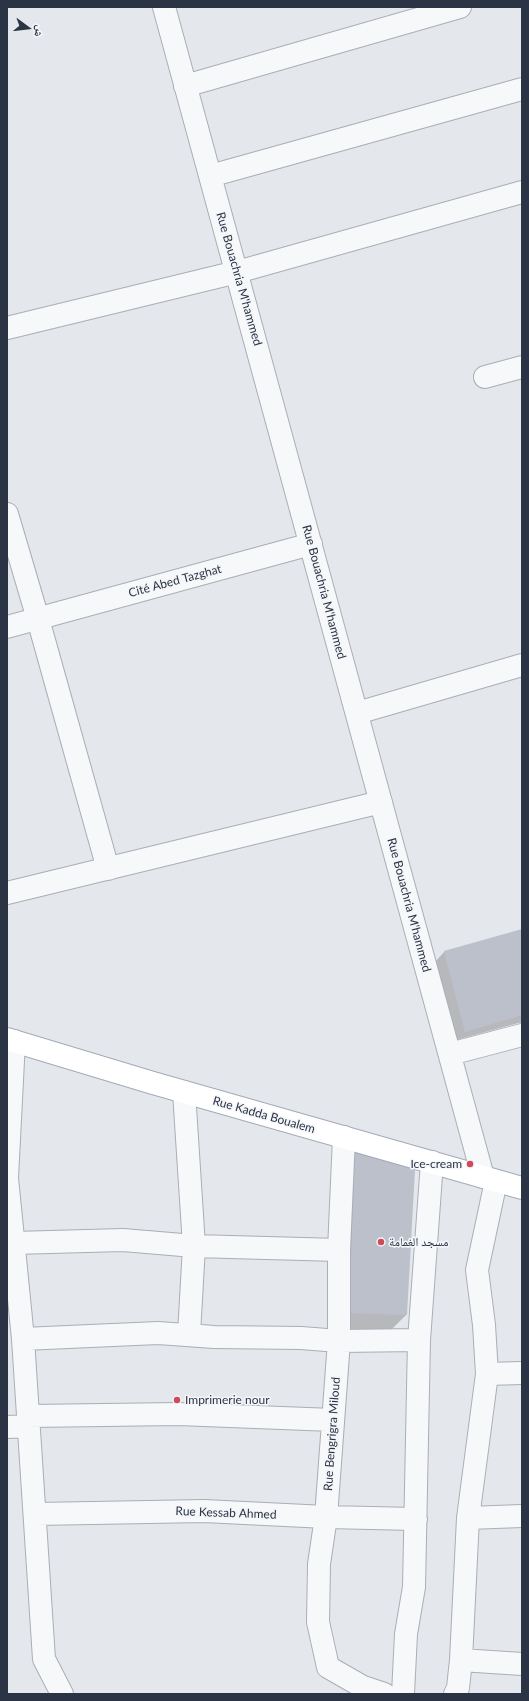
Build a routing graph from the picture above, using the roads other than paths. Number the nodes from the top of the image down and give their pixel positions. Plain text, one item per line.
1 (164, 7) edge
2 (460, 7) edge
3 (185, 86) junction
4 (522, 89) edge
5 (210, 176) junction
6 (522, 192) edge
7 (237, 272) junction
8 (7, 328) edge
9 (522, 367) edge
10 (485, 377) dead end
11 (7, 514) edge
12 (311, 544) junction
13 (38, 619) junction
14 (7, 627) edge
15 (522, 665) edge
16 (357, 713) junction
17 (381, 802) junction
18 (108, 869) junction
19 (7, 894) edge
20 (522, 1034) edge
21 (10, 1040) edge
22 (450, 1054) junction
23 (184, 1092) junction
24 (344, 1137) junction
25 (432, 1162) junction
26 (490, 1179) junction
27 (522, 1188) edge
28 (14, 1243) junction
29 (194, 1246) junction
30 (339, 1250) junction
31 (189, 1334) junction
32 (23, 1339) junction
33 (419, 1340) junction
34 (339, 1341) junction
35 (487, 1374) junction
36 (522, 1374) edge
37 (333, 1420) junction
38 (29, 1421) junction
39 (7, 1427) edge
40 (36, 1514) junction
41 (522, 1516) edge
42 (326, 1517) junction
43 (468, 1518) junction
44 (416, 1519) junction
45 (461, 1660) junction
46 (522, 1664) edge
47 (62, 1694) edge
48 (384, 1694) edge
49 (403, 1694) edge
50 (455, 1694) edge

1 - 3 street, Rue Bouachria M'hammed
2 - 3 street
3 - 5 street, Rue Bouachria M'hammed
4 - 5 street
5 - 7 street, Rue Bouachria M'hammed
6 - 7 street
7 - 8 street
7 - 12 street, Rue Bouachria M'hammed
9 - 10 street
11 - 13 street
12 - 13 street, Cité Abed Tazghat
12 - 16 street, Rue Bouachria M'hammed
13 - 14 street, Cité Abed Tazghat
13 - 18 street
15 - 16 street
16 - 17 street, Rue Bouachria M'hammed
17 - 18 street
17 - 22 street, Rue Bouachria M'hammed
18 - 19 street
20 - 22 street
21 - 23 main road, Rue Kadda Boualem
21 - 28 street
22 - 26 street, Rue Bouachria M'hammed
23 - 24 main road, Rue Kadda Boualem
23 - 29 street
24 - 25 main road, Rue Kadda Boualem
24 - 30 street, Rue Bengrigra Miloud
25 - 26 main road, Rue Kadda Boualem
25 - 33 street
26 - 27 main road, Rue Kadda Boualem
26 - 35 street
28 - 29 street
28 - 32 street
29 - 30 street
29 - 31 street
30 - 34 street, Rue Bengrigra Miloud
31 - 32 street
31 - 34 street
32 - 38 street
33 - 34 street
33 - 44 street
34 - 37 street, Rue Bengrigra Miloud
35 - 36 street
35 - 43 street
37 - 38 street
37 - 42 street, Rue Bengrigra Miloud
38 - 39 street
38 - 40 street
40 - 42 street, Rue Kessab Ahmed
40 - 47 street
41 - 43 street
42 - 44 street, Rue Kessab Ahmed
42 - 48 street, Rue Bengrigra Miloud
43 - 45 street
44 - 49 street
45 - 46 street
45 - 50 street

